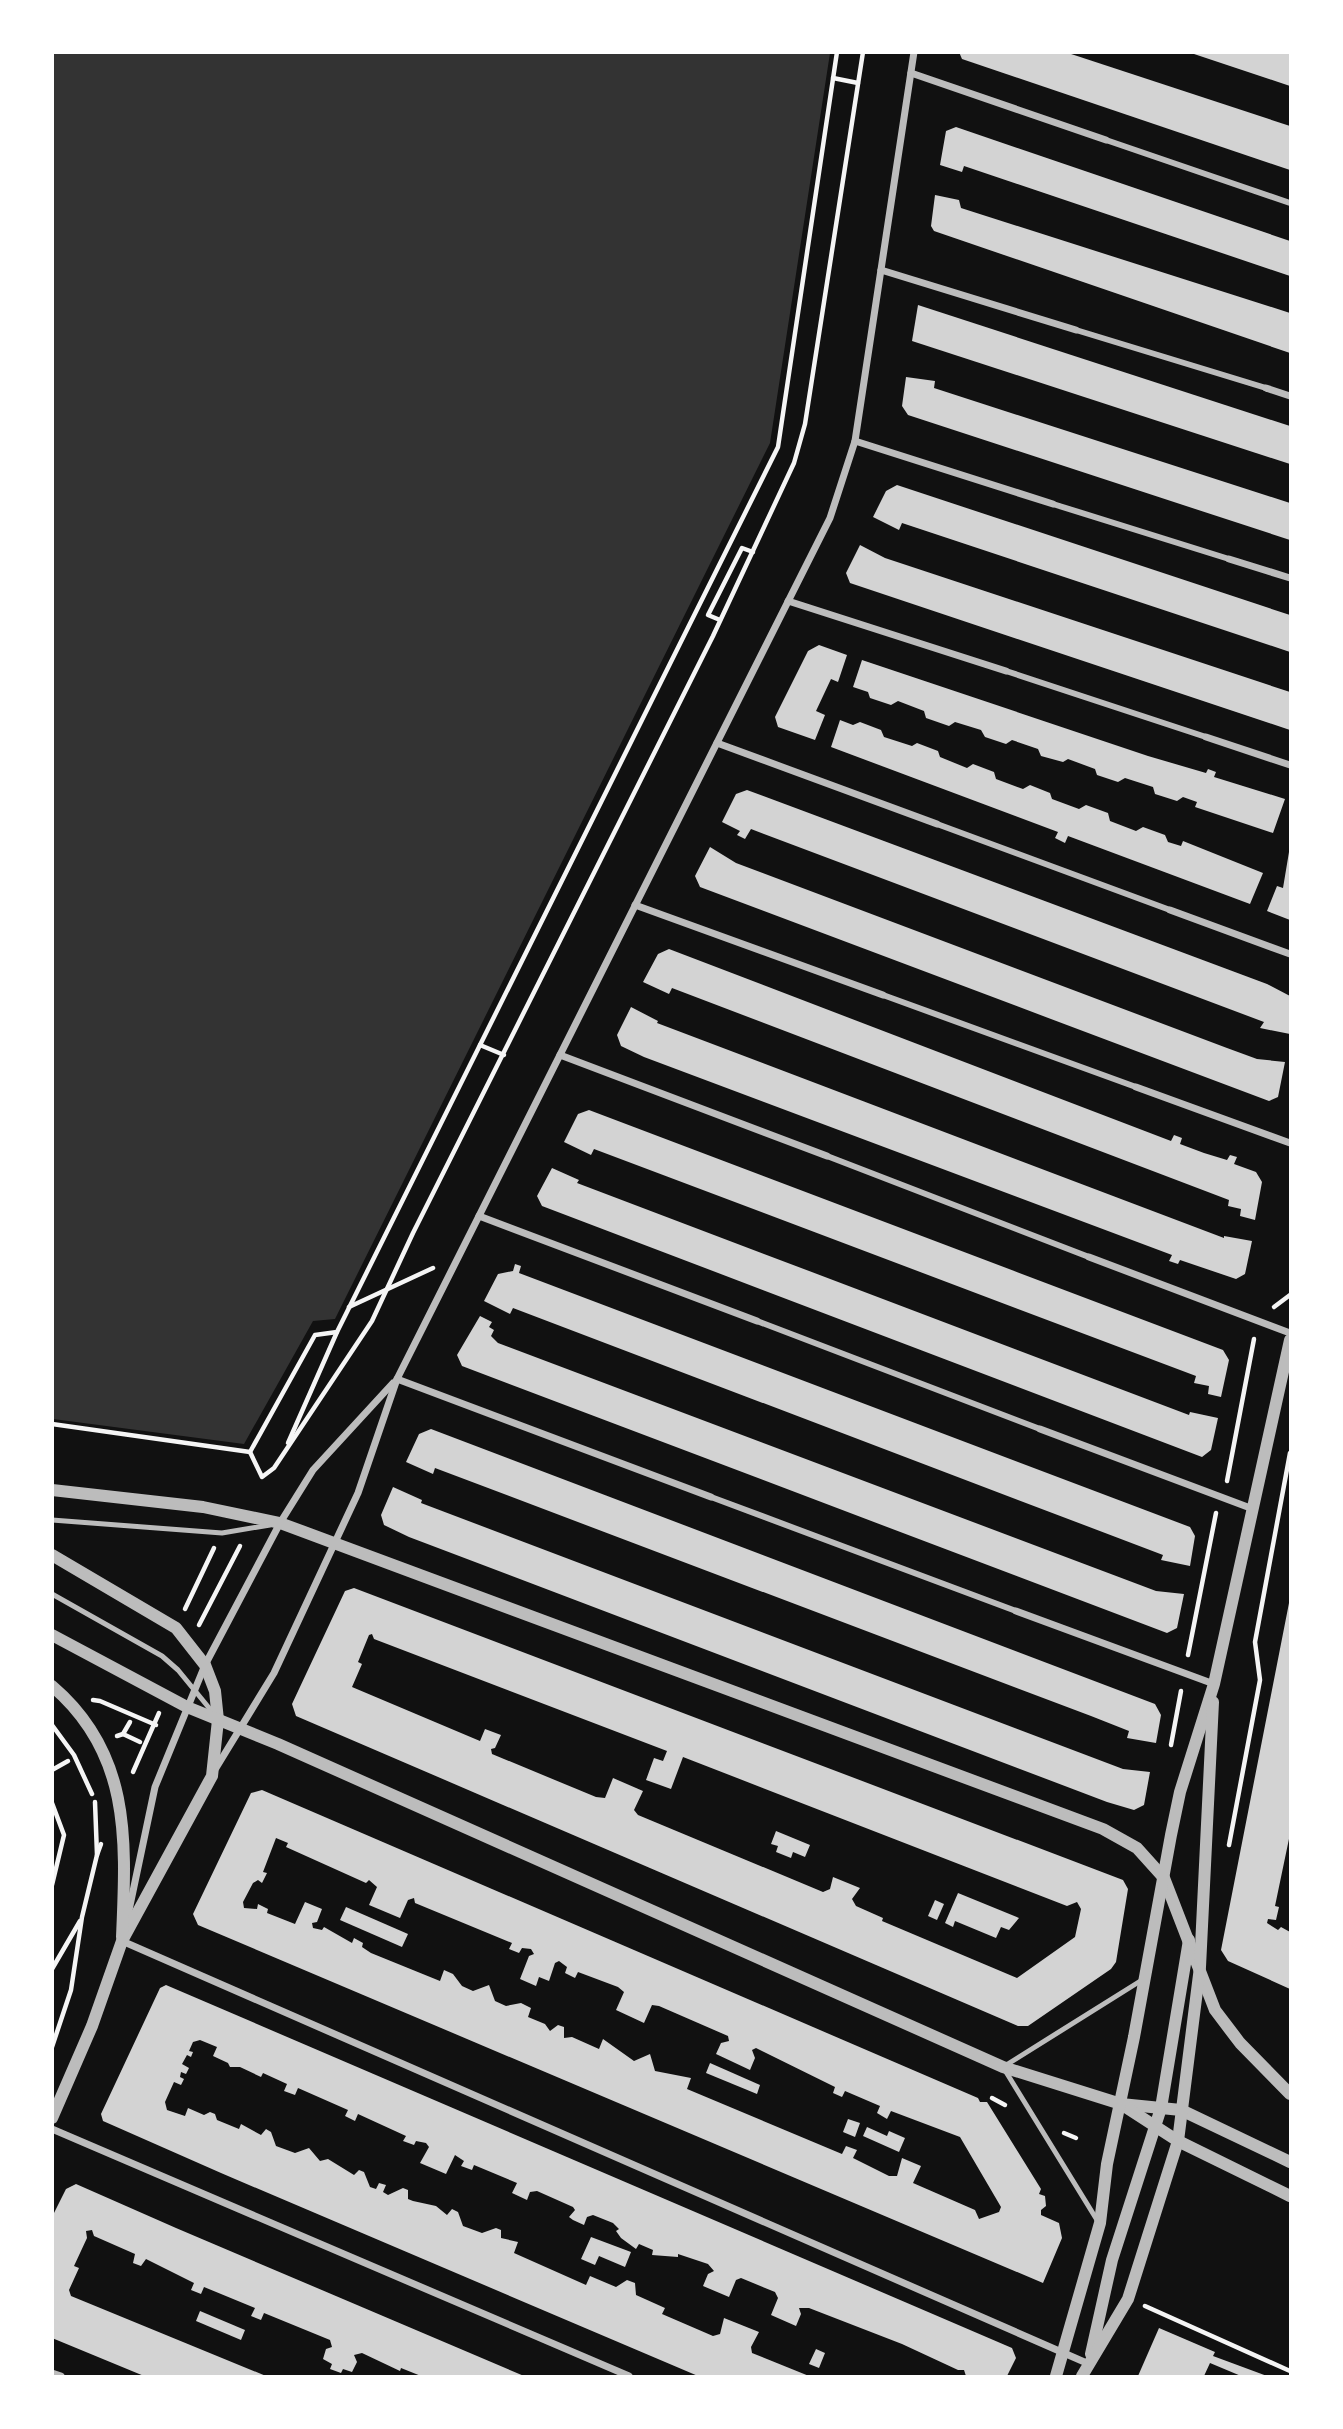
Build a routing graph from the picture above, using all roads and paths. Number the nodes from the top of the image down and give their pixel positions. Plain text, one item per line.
1 (837, 52) edge
2 (863, 52) edge
3 (914, 52) edge
4 (911, 73) junction
5 (833, 78) junction
6 (858, 83) junction
7 (1106, 140) joint
8 (1290, 203) edge
9 (881, 270) junction
10 (1076, 330) joint
11 (1266, 388) joint
12 (1290, 396) edge
13 (855, 441) junction
14 (1053, 504) joint
15 (752, 552) junction
16 (1229, 559) joint
17 (714, 576) junction
18 (1290, 578) edge
19 (725, 580) junction
20 (788, 601) junction
21 (720, 620) junction
22 (1006, 671) joint
23 (1206, 737) joint
24 (716, 743) junction
25 (1290, 765) edge
26 (937, 824) joint
27 (635, 905) junction
28 (1170, 909) joint
29 (1290, 954) edge
30 (883, 995) joint
31 (480, 1045) junction
32 (504, 1055) junction
33 (560, 1055) junction
34 (1136, 1087) joint
35 (1290, 1143) edge
36 (827, 1156) joint
37 (479, 1216) junction
38 (459, 1255) junction
39 (1089, 1257) joint
40 (386, 1290) junction
41 (1290, 1295) edge
42 (349, 1307) junction
43 (757, 1321) joint
44 (1257, 1321) junction
45 (337, 1332) junction
46 (1290, 1333) edge
47 (1290, 1340) edge
48 (397, 1379) junction
49 (52, 1424) edge
50 (1040, 1429) joint
51 (250, 1452) junction
52 (1290, 1453) edge
53 (283, 1455) junction
54 (52, 1490) edge
55 (711, 1497) joint
56 (1222, 1497) junction
57 (1253, 1509) junction
58 (52, 1520) edge
59 (280, 1523) junction
60 (217, 1541) dead end
61 (334, 1541) junction
62 (52, 1555) edge
63 (52, 1594) edge
64 (185, 1609) dead end
65 (1016, 1611) joint
66 (52, 1635) edge
67 (205, 1665) junction
68 (1185, 1674) junction
69 (1214, 1684) junction
70 (52, 1686) edge
71 (195, 1688) junction
72 (75, 1706) junction
73 (187, 1707) junction
74 (219, 1720) junction
75 (130, 1722) dead end
76 (52, 1725) edge
77 (179, 1726) junction
78 (240, 1728) junction
79 (124, 1734) junction
80 (114, 1737) dead end
81 (140, 1742) dead end
82 (1169, 1755) dead end
83 (68, 1761) dead end
84 (52, 1770) edge
85 (212, 1776) junction
86 (52, 1803) edge
87 (1227, 1855) dead end
88 (1164, 1878) junction
89 (52, 1885) edge
90 (82, 1917) junction
91 (1189, 1940) junction
92 (122, 1941) junction
93 (57, 1962) junction
94 (1200, 1967) junction
95 (52, 1969) edge
96 (52, 1978) edge
97 (1144, 1978) junction
98 (52, 2047) edge
99 (1003, 2067) junction
100 (1290, 2094) edge
101 (1121, 2104) junction
102 (1161, 2108) junction
103 (1181, 2110) junction
104 (52, 2118) edge
105 (1156, 2127) junction
106 (52, 2129) edge
107 (1178, 2141) junction
108 (1290, 2162) edge
109 (1290, 2196) edge
110 (1100, 2223) junction
111 (1128, 2299) junction
112 (1061, 2352) junction
113 (1089, 2364) junction
114 (1290, 2371) edge
115 (52, 2373) edge
116 (61, 2376) edge
117 (629, 2376) edge
118 (1056, 2376) edge
119 (1082, 2376) edge

1 - 5 path
2 - 6 path
3 - 4 street
4 - 7 street
4 - 9 street
5 - 6 path
5 - 17 path
6 - 15 path
7 - 8 street
9 - 10 street
9 - 13 street
10 - 11 street
11 - 12 street
13 - 14 street
13 - 20 street
14 - 16 street
15 - 19 path
15 - 21 path
16 - 18 street
17 - 19 path
17 - 31 path
19 - 21 path
20 - 22 street
20 - 24 street
21 - 32 path
22 - 23 street
23 - 25 street
24 - 26 street
24 - 27 street
26 - 28 street
27 - 30 street
27 - 33 street
28 - 29 street
30 - 34 street
31 - 32 path
31 - 42 path
32 - 40 path
33 - 36 street
33 - 37 street
34 - 35 street
36 - 39 street
37 - 38 street
37 - 43 street
38 - 40 path
38 - 48 street
39 - 44 street
40 - 42 path
40 - 53 path
41 - 44 path
42 - 45 path
43 - 50 street
44 - 46 street
44 - 56 path
45 - 51 path
45 - 53 path
47 - 57 street
48 - 55 street
48 - 59 street
48 - 61 street
49 - 51 path
50 - 56 street
51 - 53 path
52 - 87 path
54 - 59 street
55 - 65 street
56 - 57 street
56 - 68 path
57 - 69 street
58 - 59 lane
59 - 61 street
59 - 67 street
60 - 64 path
61 - 78 street
61 - 88 street
62 - 67 street
63 - 71 lane
65 - 68 street
66 - 73 street
67 - 71 street
67 - 74 street
68 - 69 street
68 - 82 path
69 - 88 street
69 - 94 street
70 - 72 street
71 - 73 street
71 - 74 lane
72 - 77 path
72 - 92 street
73 - 74 street
73 - 77 street
74 - 78 street
74 - 85 street
75 - 79 path
76 - 90 path
77 - 92 street
78 - 85 street
78 - 99 street
79 - 80 path
79 - 81 path
83 - 84 path
85 - 92 street
86 - 89 path
88 - 91 street
88 - 97 street
90 - 93 path
90 - 98 path
91 - 94 street
91 - 102 street
92 - 104 street
92 - 112 street
93 - 95 path
93 - 96 path
94 - 100 street
94 - 103 street
97 - 99 lane
97 - 101 street
99 - 101 street
99 - 110 lane
101 - 102 street
101 - 105 street
101 - 110 street
102 - 103 street
102 - 105 street
103 - 107 street
103 - 108 street
105 - 107 street
105 - 113 street
106 - 117 street
107 - 109 street
107 - 111 street
110 - 112 street
111 - 113 street
111 - 114 path
112 - 113 street
112 - 118 street
113 - 119 street
115 - 116 street

